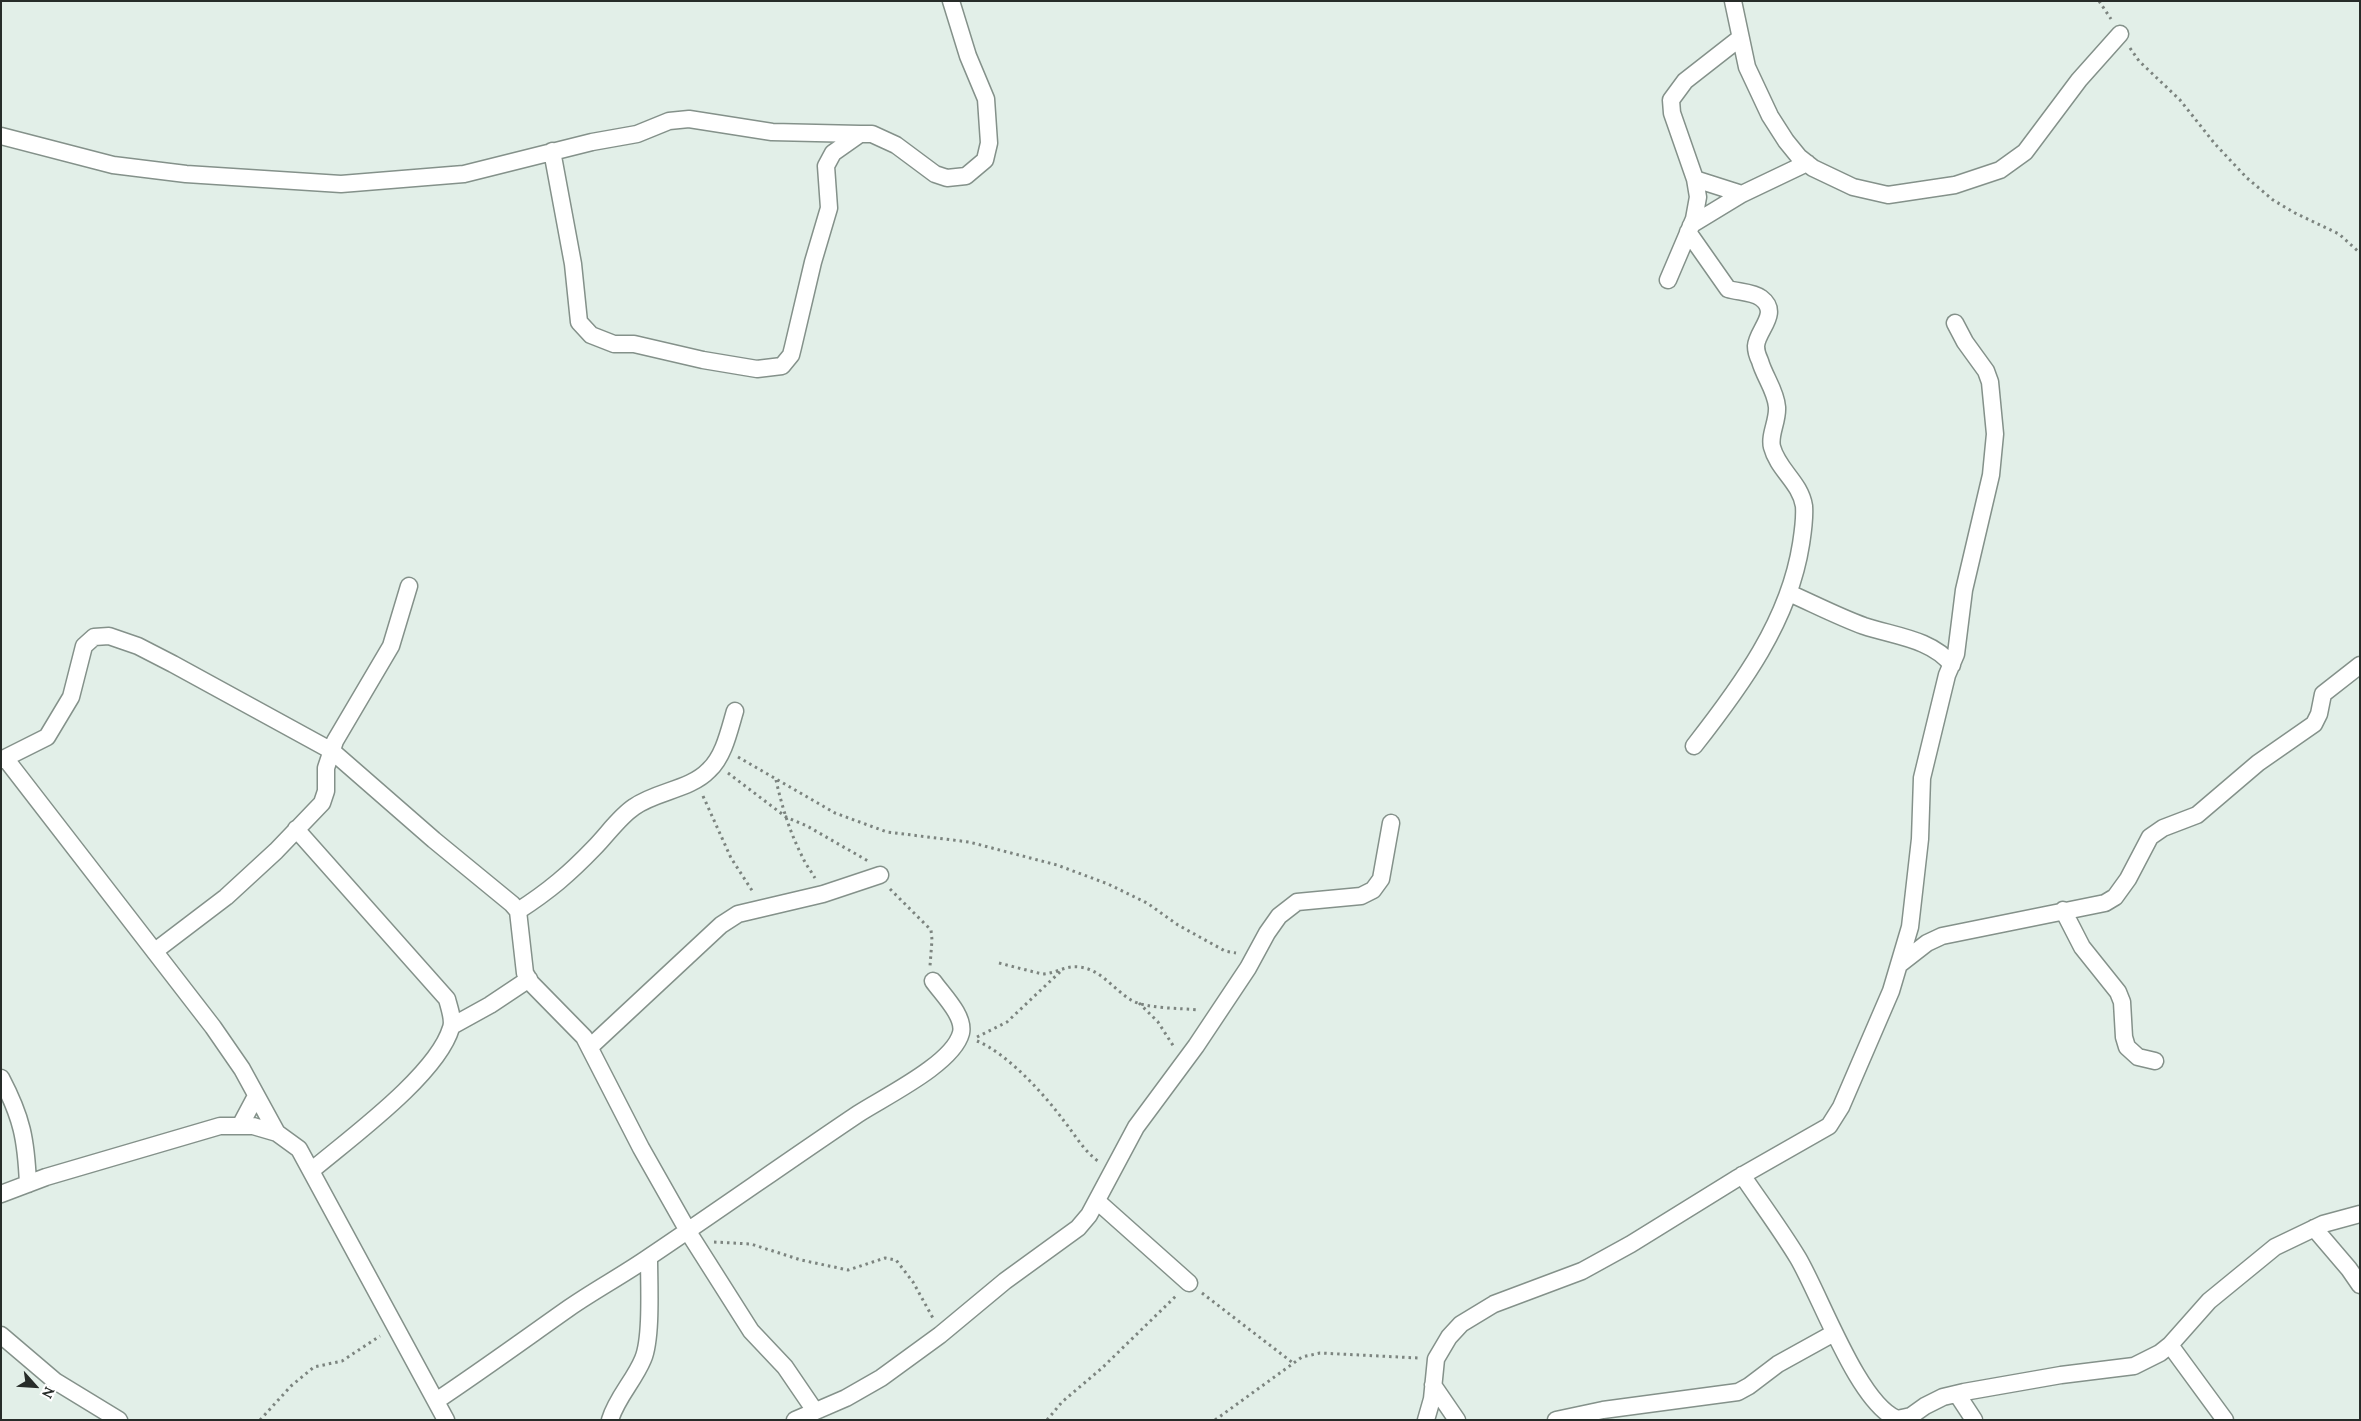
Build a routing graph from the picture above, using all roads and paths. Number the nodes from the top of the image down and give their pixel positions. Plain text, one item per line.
1 (951, 1) edge
2 (1733, 1) edge
3 (2099, 1) edge
4 (2120, 34) junction
5 (1740, 38) junction
6 (860, 134) junction
7 (1, 136) edge
8 (552, 151) junction
9 (1807, 163) junction
10 (1695, 179) junction
11 (1742, 194) junction
12 (1690, 228) junction
13 (2360, 253) edge
14 (1668, 280) dead end
15 (1955, 324) dead end
16 (409, 586) dead end
17 (1789, 593) junction
18 (1952, 665) junction
19 (2360, 665) edge
20 (735, 711) dead end
21 (1694, 746) dead end
22 (723, 748) junction
23 (332, 751) junction
24 (3, 758) edge
25 (716, 764) junction
26 (696, 779) junction
27 (776, 779) junction
28 (786, 817) junction
29 (1391, 823) dead end
30 (296, 829) junction
31 (880, 875) junction
32 (824, 894) junction
33 (762, 907) junction
34 (2063, 910) junction
35 (518, 911) junction
36 (154, 951) junction
37 (1253, 958) junction
38 (999, 963) dead end
39 (1900, 964) junction
40 (1065, 968) junction
41 (529, 979) junction
42 (933, 981) joint
43 (1139, 1003) junction
44 (1218, 1012) junction
45 (452, 1026) junction
46 (590, 1047) junction
47 (2154, 1061) dead end
48 (1181, 1066) junction
49 (1, 1078) edge
50 (256, 1096) junction
51 (240, 1126) junction
52 (276, 1133) junction
53 (1112, 1170) junction
54 (311, 1171) junction
55 (1742, 1175) junction
56 (28, 1184) junction
57 (1, 1194) edge
58 (1096, 1201) junction
59 (2360, 1214) edge
60 (2314, 1228) junction
61 (689, 1235) junction
62 (649, 1258) junction
63 (1189, 1283) junction
64 (2360, 1285) edge
65 (395, 1325) junction
66 (942, 1333) junction
67 (1834, 1333) junction
68 (1, 1335) edge
69 (2170, 1345) junction
70 (1436, 1359) junction
71 (1293, 1363) junction
72 (1433, 1385) junction
73 (1956, 1394) junction
74 (436, 1401) junction
75 (815, 1411) junction
76 (118, 1420) edge
77 (260, 1420) edge
78 (446, 1420) edge
79 (610, 1420) edge
80 (795, 1420) edge
81 (1047, 1420) edge
82 (1215, 1420) edge
83 (1426, 1420) edge
84 (1457, 1420) edge
85 (1556, 1420) edge
86 (1974, 1420) edge
87 (2225, 1420) edge

1 - 6 street
2 - 5 street
3 - 4 path
4 - 9 street
4 - 13 path
5 - 9 street
5 - 10 street
6 - 8 street
6 - 8 street
7 - 8 street
9 - 11 street
10 - 11 street
10 - 12 street
11 - 12 street
12 - 14 street
12 - 17 street
15 - 18 street
16 - 23 street
17 - 18 street
17 - 21 street
18 - 39 street
19 - 34 street
20 - 22 street
22 - 25 street
22 - 27 path
23 - 24 street
23 - 30 street
23 - 35 street
24 - 36 street
25 - 26 street
25 - 28 path
26 - 33 path
26 - 35 street
27 - 28 path
27 - 37 path
28 - 31 path
28 - 32 path
29 - 37 street
30 - 36 street
30 - 45 street
31 - 32 street
31 - 42 path
32 - 33 street
33 - 46 street
34 - 39 street
34 - 47 street
35 - 41 street
36 - 50 street
37 - 44 street
38 - 40 path
39 - 55 street
40 - 43 path
40 - 53 path
41 - 45 street
41 - 46 street
42 - 61 street
43 - 44 path
43 - 48 path
44 - 48 street
45 - 54 street
46 - 61 street
48 - 53 street
49 - 56 street
50 - 51 street
50 - 52 street
51 - 52 street
51 - 56 street
52 - 54 street
53 - 58 street
54 - 65 street
55 - 67 street
55 - 70 street
56 - 57 street
58 - 63 street
58 - 66 street
59 - 60 street
60 - 64 street
60 - 69 street
61 - 62 street
61 - 66 path
61 - 75 street
62 - 74 street
62 - 79 street
63 - 71 path
63 - 81 path
65 - 74 street
65 - 77 path
66 - 75 street
67 - 73 street
67 - 85 street
68 - 76 street
69 - 73 street
69 - 87 street
70 - 71 path
70 - 72 street
71 - 82 path
72 - 83 street
72 - 84 street
73 - 86 street
74 - 78 street
75 - 80 street

